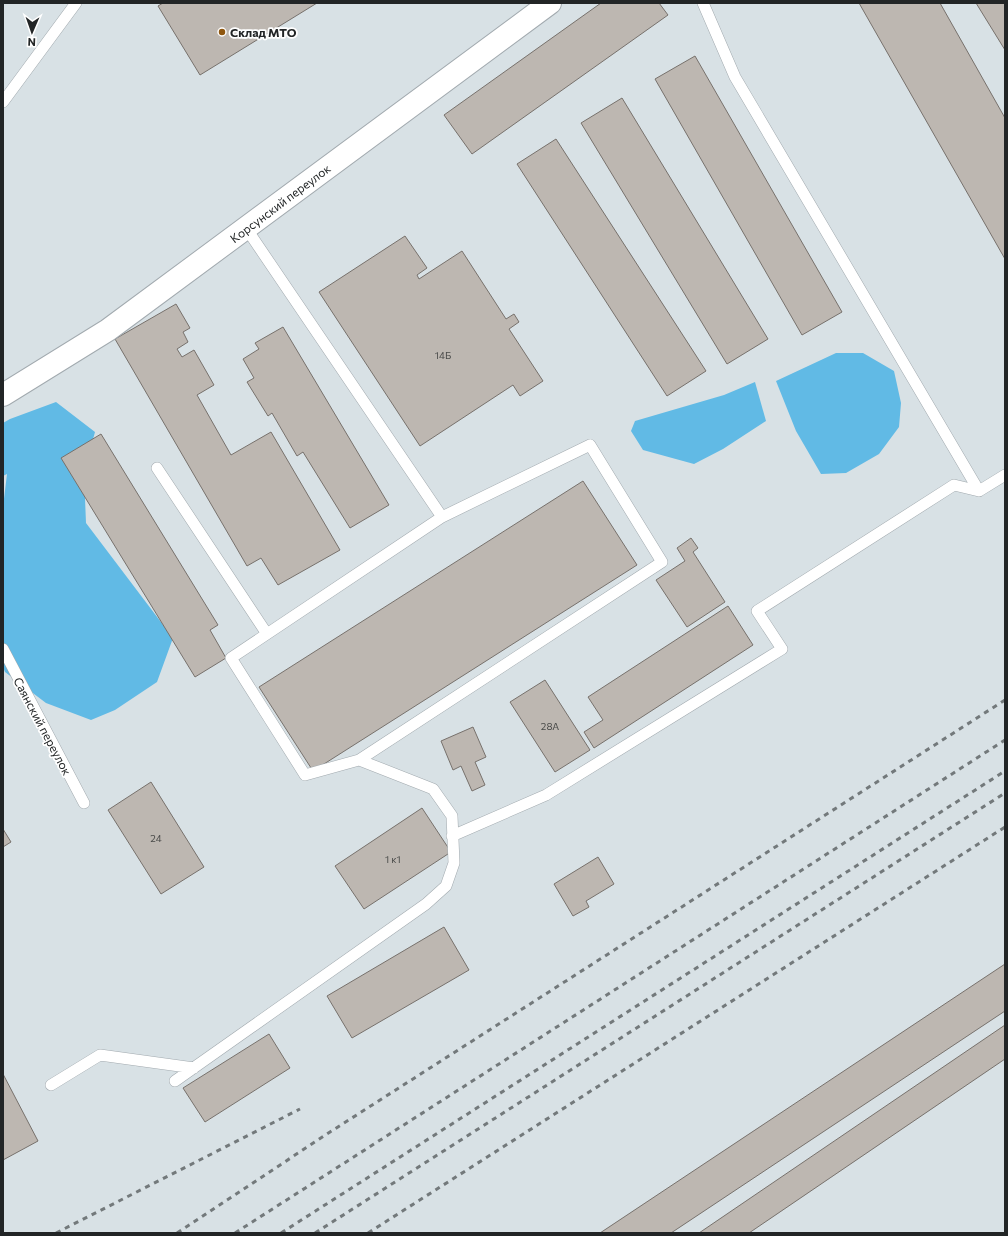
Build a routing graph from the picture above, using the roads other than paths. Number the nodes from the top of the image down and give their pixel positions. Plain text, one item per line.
1 (76, 3) edge
2 (550, 3) edge
3 (703, 3) edge
4 (3, 102) edge
5 (246, 228) junction
6 (3, 395) edge
7 (157, 468) dead end
8 (1005, 475) edge
9 (979, 491) junction
10 (442, 517) junction
11 (267, 634) junction
12 (3, 649) edge
13 (359, 760) junction
14 (84, 803) dead end
15 (452, 836) junction
16 (194, 1068) junction
17 (175, 1082) dead end
18 (51, 1085) dead end

1 - 4 lane
2 - 5 street, Корсунский переулок
3 - 9 lane
5 - 6 street, Корсунский переулок
5 - 10 lane
7 - 11 lane
8 - 9 lane
9 - 15 lane
10 - 11 lane
10 - 13 lane
11 - 13 lane
12 - 14 lane, Саянский переулок
13 - 15 lane
15 - 16 lane
16 - 17 lane
16 - 18 lane

